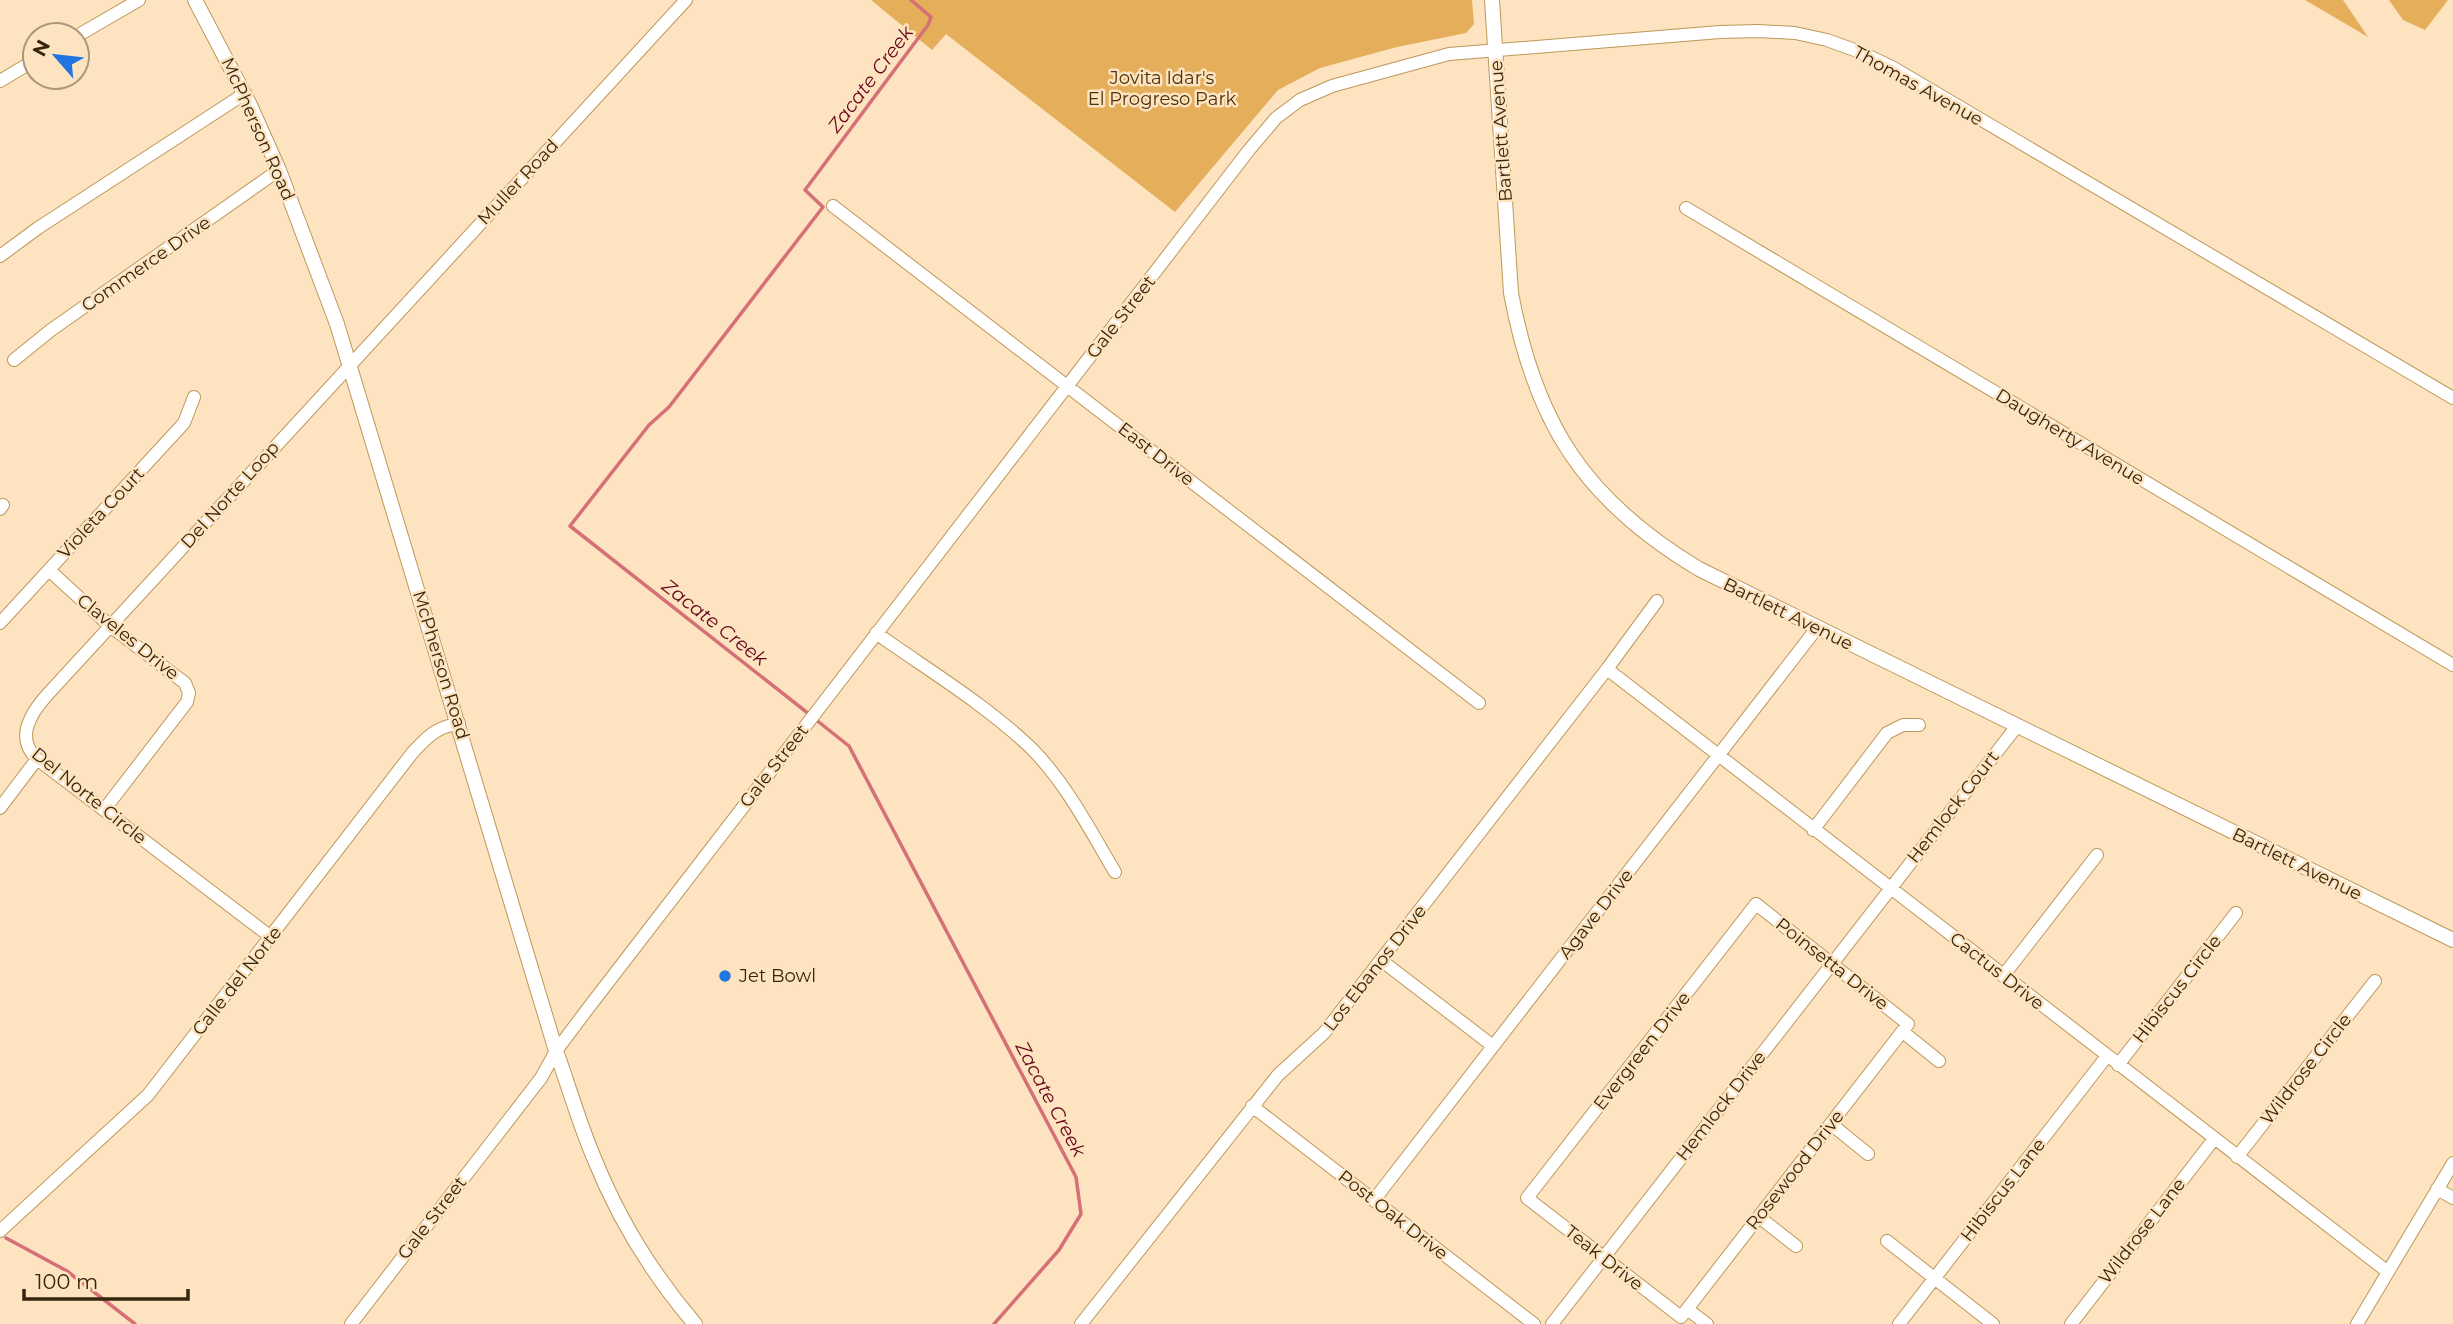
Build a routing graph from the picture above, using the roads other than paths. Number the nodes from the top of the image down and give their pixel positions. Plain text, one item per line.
1 (139, 0) edge
2 (195, 0) edge
3 (686, 0) edge
4 (1492, 0) edge
5 (91, 28) edge
6 (1496, 51) junction
7 (21, 68) edge
8 (0, 81) edge
9 (244, 94) junction
10 (279, 170) junction
11 (833, 206) dead end
12 (1686, 208) dead end
13 (1203, 211) joint
14 (0, 256) edge
15 (14, 360) dead end
16 (349, 365) junction
17 (1067, 387) junction
18 (194, 397) dead end
19 (2453, 398) edge
20 (49, 570) junction
21 (1657, 601) dead end
22 (0, 623) edge
23 (110, 626) junction
24 (1817, 628) junction
25 (876, 633) junction
26 (2453, 665) edge
27 (1607, 669) junction
28 (1479, 702) dead end
29 (459, 723) junction
30 (1919, 725) dead end
31 (2017, 726) junction
32 (1720, 755) junction
33 (37, 759) junction
34 (0, 808) edge
35 (104, 810) junction
36 (1813, 830) junction
37 (2097, 855) dead end
38 (1115, 872) dead end
39 (1890, 888) junction
40 (1756, 904) joint
41 (2236, 914) dead end
42 (271, 937) junction
43 (2453, 940) edge
44 (1381, 961) junction
45 (1832, 964) junction
46 (2003, 976) junction
47 (2375, 981) dead end
48 (1905, 1028) junction
49 (1493, 1046) junction
50 (556, 1051) junction
51 (2107, 1056) junction
52 (1939, 1061) dead end
53 (2118, 1065) junction
54 (1252, 1106) junction
55 (1831, 1124) junction
56 (2214, 1139) junction
57 (1868, 1154) dead end
58 (2237, 1157) junction
59 (2453, 1163) edge
60 (2437, 1189) junction
61 (1527, 1198) joint
62 (2453, 1198) edge
63 (1374, 1200) junction
64 (1759, 1217) junction
65 (0, 1230) edge
66 (1887, 1241) dead end
67 (1796, 1246) dead end
68 (1603, 1258) junction
69 (2388, 1272) junction
70 (1935, 1278) junction
71 (1684, 1313) junction
72 (689, 1322) edge
73 (351, 1324) edge
74 (1081, 1324) edge
75 (1534, 1324) edge
76 (1552, 1324) edge
77 (1707, 1324) edge
78 (1899, 1324) edge
79 (1993, 1324) edge
80 (2071, 1324) edge
81 (2357, 1324) edge

1 - 5 street
2 - 9 main road, McPherson Road
3 - 16 street, Muller Road
4 - 6 main road, Bartlett Avenue
6 - 13 street, Thomas Avenue
6 - 19 street, Thomas Avenue
6 - 24 main road, Bartlett Avenue
7 - 8 street
9 - 10 main road, McPherson Road
9 - 14 street
10 - 15 street, Commerce Drive
10 - 16 main road, McPherson Road
11 - 17 street, East Drive
12 - 26 street, Daugherty Avenue
13 - 17 street, Gale Street
16 - 23 street, Del Norte Loop
16 - 29 main road, McPherson Road
17 - 25 street, Gale Street
17 - 28 street, East Drive
18 - 20 street, Violeta Court
20 - 22 street, Violeta Court
20 - 23 street, Claveles Drive
21 - 27 street, Los Ebanos Drive
23 - 33 street, Del Norte Circle
23 - 35 street, Claveles Drive
24 - 31 main road, Bartlett Avenue
24 - 32 street, Agave Drive
25 - 38 street
25 - 50 street, Gale Street
27 - 32 street, Cactus Drive
27 - 44 street, Los Ebanos Drive
29 - 42 street, Calle del Norte
29 - 50 main road, McPherson Road
30 - 36 street
31 - 39 street, Hemlock Court
31 - 43 main road, Bartlett Avenue
32 - 36 street, Cactus Drive
32 - 49 street, Agave Drive
33 - 34 street
33 - 35 street, Del Norte Circle
35 - 42 street, Del Norte Circle
36 - 39 street, Cactus Drive
37 - 46 street
39 - 45 street, Hemlock Drive
39 - 46 street, Cactus Drive
40 - 45 street, Poinsetta Drive
40 - 61 street, Evergreen Drive
41 - 53 street, Hibiscus Circle
42 - 65 street, Calle del Norte
44 - 49 street
44 - 54 street, Los Ebanos Drive
45 - 48 street, Poinsetta Drive
45 - 68 street, Hemlock Drive
46 - 51 street, Cactus Drive
47 - 58 street, Wildrose Circle
48 - 52 street, Poinsetta Drive
48 - 55 street, Rosewood Drive
49 - 63 street, Agave Drive
50 - 72 main road, McPherson Road
50 - 73 street, Gale Street
51 - 53 street, Cactus Drive
51 - 70 street, Hibiscus Lane
53 - 56 street, Cactus Drive
54 - 63 street, Post Oak Drive
54 - 74 street, Los Ebanos Drive
55 - 57 street
55 - 64 street, Rosewood Drive
56 - 58 street, Cactus Drive
56 - 80 street, Wildrose Lane
58 - 69 street, Cactus Drive
59 - 60 street
60 - 62 street
60 - 69 street
61 - 68 street, Teak Drive
63 - 75 street, Post Oak Drive
64 - 67 street
64 - 71 street, Rosewood Drive
66 - 70 street
68 - 71 street, Teak Drive
68 - 76 street, Hemlock Drive
69 - 81 street
70 - 78 street, Hibiscus Lane
70 - 79 street
71 - 77 street, Teak Drive

